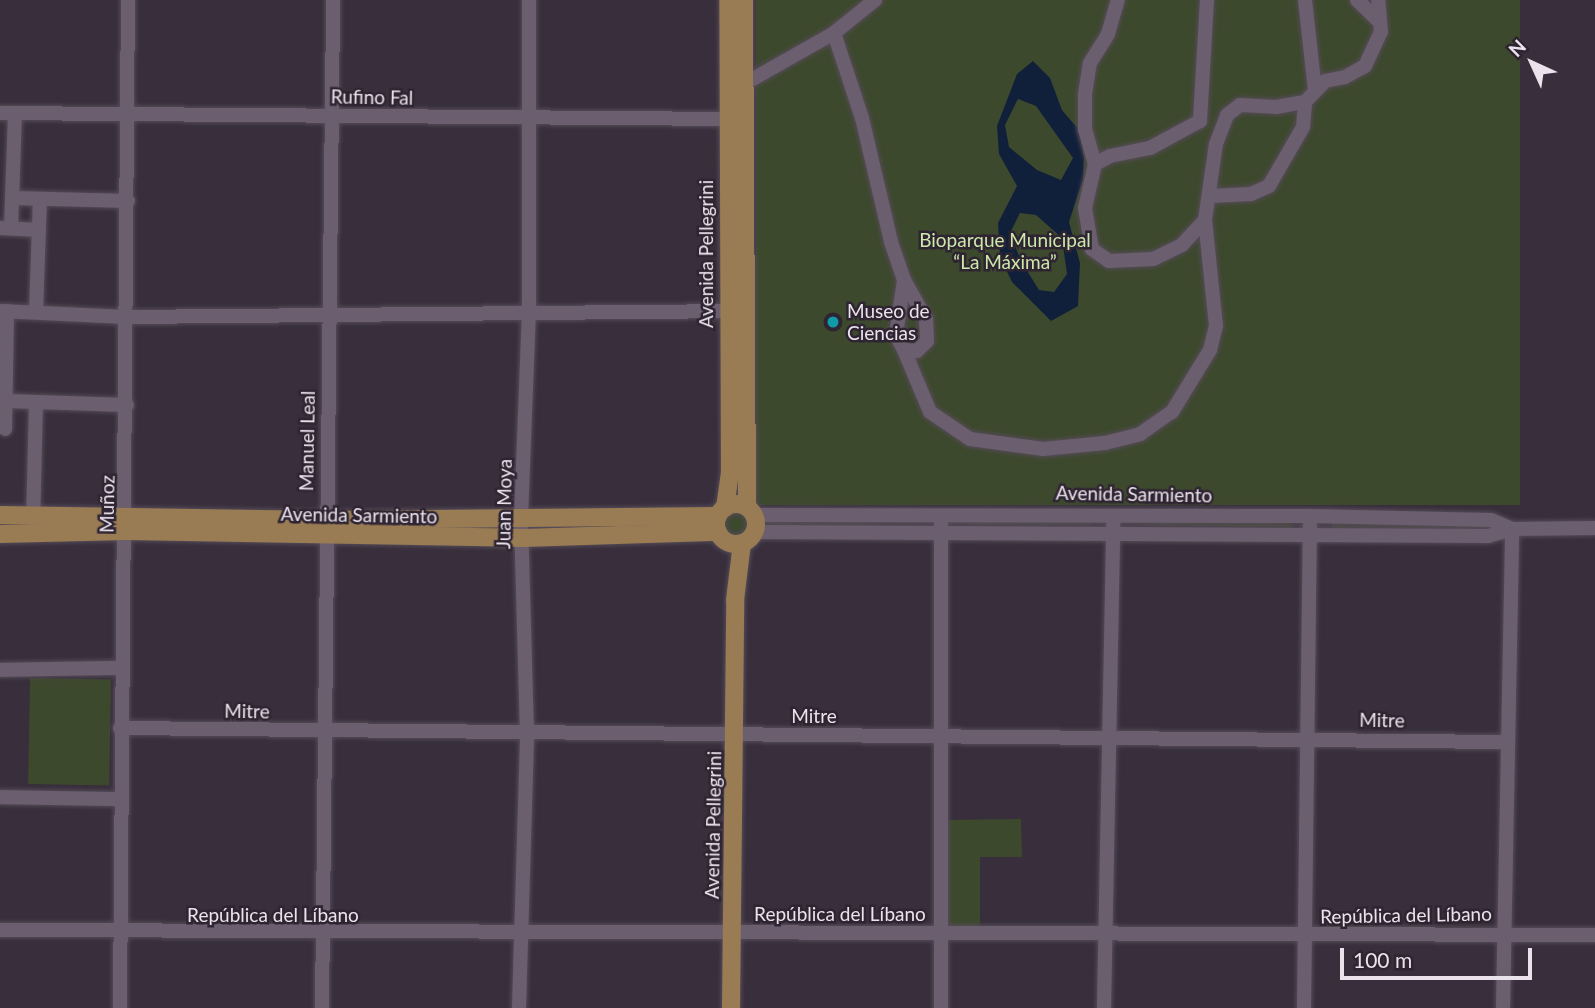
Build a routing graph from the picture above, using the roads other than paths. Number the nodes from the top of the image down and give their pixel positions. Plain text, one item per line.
1 (128, 0) edge
2 (333, 0) edge
3 (529, 0) edge
4 (728, 0) edge
5 (744, 0) edge
6 (875, 0) edge
7 (1118, 0) edge
8 (1207, 0) edge
9 (1305, 0) edge
10 (1357, 0) edge
11 (1378, 0) edge
12 (1379, 21) junction
13 (834, 33) junction
14 (744, 84) junction
15 (1310, 96) junction
16 (127, 112) junction
17 (0, 113) edge
18 (15, 113) junction
19 (332, 116) junction
20 (736, 119) junction
21 (529, 120) junction
22 (1094, 164) junction
23 (1210, 196) junction
24 (12, 198) junction
25 (40, 200) junction
26 (128, 201) junction
27 (1205, 220) junction
28 (6, 228) edge
29 (39, 230) junction
30 (904, 280) junction
31 (4, 311) edge
32 (735, 311) junction
33 (36, 312) junction
34 (328, 313) junction
35 (529, 314) junction
36 (126, 317) junction
37 (904, 350) junction
38 (6, 401) junction
39 (36, 402) junction
40 (127, 405) junction
41 (3, 429) edge
42 (34, 430) junction
43 (941, 513) junction
44 (1113, 515) junction
45 (0, 516) edge
46 (1310, 516) junction
47 (521, 518) junction
48 (127, 523) junction
49 (33, 524) junction
50 (721, 524) junction
51 (749, 524) junction
52 (326, 528) junction
53 (1595, 528) edge
54 (1512, 529) junction
55 (941, 530) junction
56 (1113, 532) junction
57 (0, 534) edge
58 (1310, 534) junction
59 (523, 538) junction
60 (735, 600) junction
61 (120, 668) junction
62 (0, 670) edge
63 (120, 728) junction
64 (324, 731) junction
65 (527, 734) junction
66 (939, 734) junction
67 (735, 735) junction
68 (1108, 738) junction
69 (1309, 738) junction
70 (1508, 742) junction
71 (0, 797) edge
72 (120, 799) junction
73 (0, 930) edge
74 (1504, 932) junction
75 (120, 933) junction
76 (733, 933) junction
77 (940, 934) junction
78 (323, 935) junction
79 (519, 935) junction
80 (1595, 935) edge
81 (1103, 936) junction
82 (1304, 937) junction
83 (120, 1008) edge
84 (322, 1008) edge
85 (519, 1008) edge
86 (731, 1008) edge
87 (941, 1008) edge
88 (1104, 1008) edge
89 (1304, 1008) edge
90 (1503, 1008) edge

1 - 16 street, Muñoz
2 - 19 street, Manuel Leal
3 - 21 street, Juan Moya
4 - 20 main road, Avenida Pellegrini
5 - 14 main road, Avenida Pellegrini
6 - 13 street
7 - 22 street
8 - 22 street
9 - 15 street
10 - 12 street
11 - 12 street
12 - 15 street
13 - 14 street
13 - 30 street
14 - 20 main road, Avenida Pellegrini
15 - 23 street
15 - 23 street
16 - 18 street, Rufino Fal
16 - 19 street, Rufino Fal
16 - 26 street, Muñoz
17 - 18 street, Rufino Fal
18 - 24 street
19 - 21 street, Rufino Fal
19 - 34 street, Manuel Leal
20 - 21 street, Rufino Fal
20 - 32 main road, Avenida Pellegrini
21 - 35 street, Juan Moya
22 - 27 street
23 - 27 street
24 - 25 street
24 - 28 street
25 - 26 street
25 - 29 street
26 - 36 street, Muñoz
27 - 37 street
28 - 29 street
29 - 33 street
30 - 37 street
30 - 37 street
31 - 33 street
31 - 38 street
32 - 35 street
32 - 50 main road, Avenida Pellegrini
32 - 51 main road, Avenida Pellegrini
33 - 36 street
34 - 35 street
34 - 36 street
34 - 52 street, Manuel Leal
35 - 47 street, Juan Moya
36 - 40 street, Muñoz
38 - 39 street
38 - 41 street
39 - 40 street
39 - 42 street
40 - 48 street, Muñoz
41 - 42 street
42 - 49 street
43 - 44 street, Avenida Sarmiento
43 - 51 street, Avenida Sarmiento
43 - 55 street
44 - 46 street, Avenida Sarmiento
44 - 56 street
45 - 49 main road, Avenida Sarmiento
46 - 54 street, Avenida Sarmiento
46 - 58 street
47 - 50 main road, Avenida Sarmiento
47 - 52 main road, Avenida Sarmiento
47 - 59 street, Juan Moya
48 - 49 main road, Avenida Sarmiento
48 - 52 main road, Avenida Sarmiento
48 - 61 street, Muñoz
49 - 57 main road, Avenida Sarmiento
50 - 51 main road
50 - 51 main road
50 - 59 main road, Avenida Sarmiento
50 - 60 main road, Avenida Pellegrini
51 - 55 street, Avenida Sarmiento
51 - 60 main road, Avenida Pellegrini
52 - 59 main road, Avenida Sarmiento
52 - 64 street, Manuel Leal
53 - 54 street, Avenida Sarmiento
54 - 58 street, Avenida Sarmiento
54 - 70 street
55 - 56 street, Avenida Sarmiento
55 - 66 street
56 - 58 street, Avenida Sarmiento
56 - 68 street
58 - 69 street
59 - 65 street, Juan Moya
60 - 67 main road, Avenida Pellegrini
61 - 62 street
61 - 63 street, Muñoz
63 - 64 street, Mitre
63 - 72 street, Muñoz
64 - 65 street, Mitre
64 - 78 street, Manuel Leal
65 - 67 street, Mitre
65 - 79 street, Juan Moya
66 - 67 street, Mitre
66 - 68 street, Mitre
66 - 77 street
67 - 76 main road, Avenida Pellegrini
68 - 69 street, Mitre
68 - 81 street
69 - 70 street, Mitre
69 - 82 street
70 - 74 street
71 - 72 street
72 - 75 street, Muñoz
73 - 75 street, República del Líbano
74 - 80 street, República del Líbano
74 - 82 street, República del Líbano
74 - 90 street
75 - 78 street, República del Líbano
75 - 83 street, Muñoz
76 - 77 street, República del Líbano
76 - 79 street, República del Líbano
76 - 86 main road, Avenida Pellegrini
77 - 81 street, República del Líbano
77 - 87 street
78 - 79 street, República del Líbano
78 - 84 street, Manuel Leal
79 - 85 street, Juan Moya
81 - 82 street, República del Líbano
81 - 88 street
82 - 89 street

